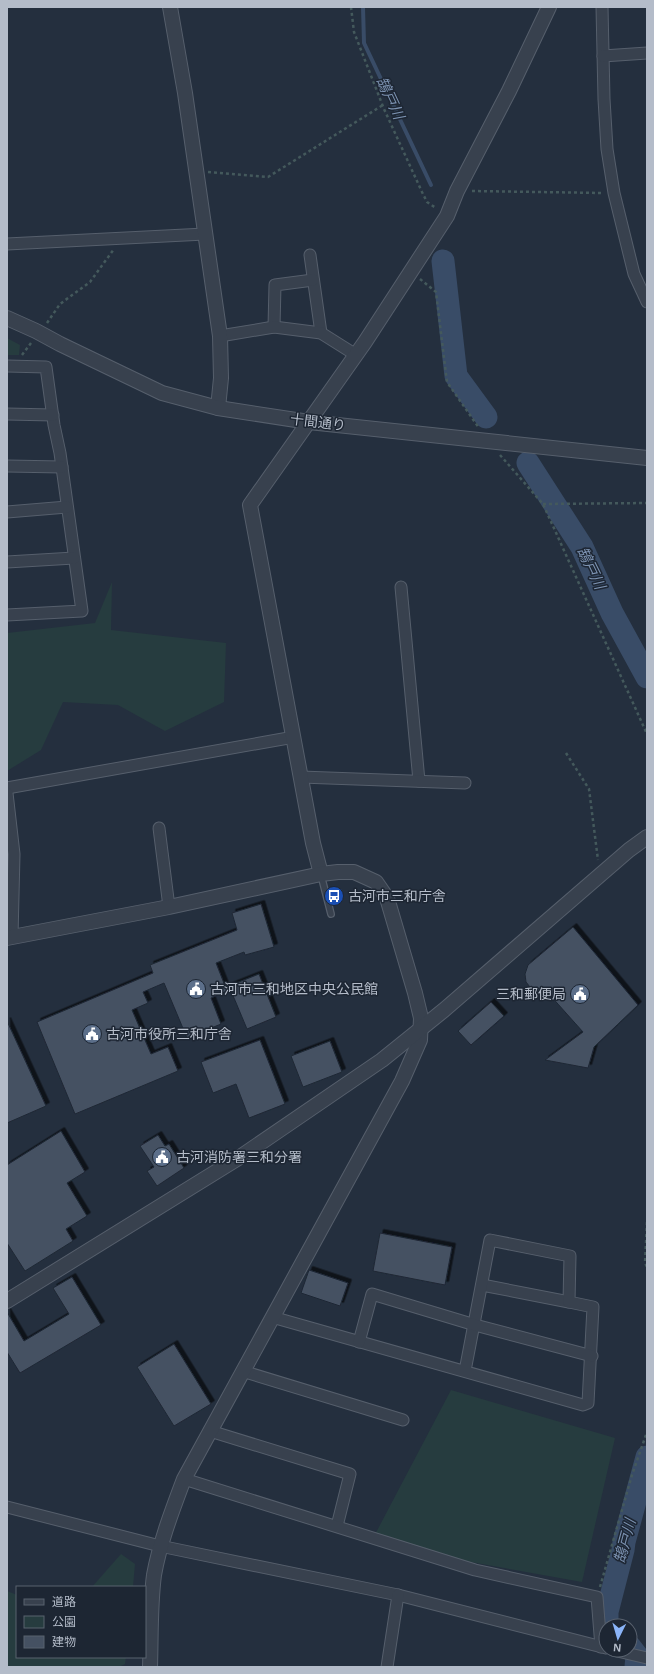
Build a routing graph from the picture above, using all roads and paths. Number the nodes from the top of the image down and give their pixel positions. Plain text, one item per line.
1 (170, 7) edge
2 (351, 7) edge
3 (549, 7) edge
4 (602, 7) edge
5 (647, 53) edge
6 (603, 56) junction
7 (382, 105) junction
8 (196, 171) junction
9 (457, 191) junction
10 (614, 193) junction
11 (447, 216) junction
12 (205, 234) junction
13 (122, 238) junction
14 (7, 244) edge
15 (310, 255) dead end
16 (410, 270) junction
17 (313, 280) junction
18 (647, 302) edge
19 (7, 318) edge
20 (274, 327) junction
21 (40, 332) junction
22 (321, 333) junction
23 (220, 336) junction
24 (356, 355) junction
25 (10, 366) edge
26 (218, 408) junction
27 (7, 414) edge
28 (53, 415) junction
29 (309, 422) junction
30 (488, 440) junction
31 (647, 458) edge
32 (7, 466) edge
33 (62, 467) junction
34 (647, 503) edge
35 (543, 504) junction
36 (67, 507) junction
37 (7, 512) edge
38 (74, 558) junction
39 (7, 562) edge
40 (401, 587) dead end
41 (7, 615) edge
42 (647, 734) edge
43 (294, 737) junction
44 (566, 753) dead end
45 (301, 777) junction
46 (419, 781) junction
47 (465, 783) dead end
48 (7, 788) edge
49 (7, 793) edge
50 (158, 828) dead end
51 (647, 837) edge
52 (321, 874) junction
53 (600, 877) junction
54 (169, 907) junction
55 (331, 914) dead end
56 (9, 938) edge
57 (421, 1029) junction
58 (647, 1222) edge
59 (647, 1267) edge
60 (482, 1285) junction
61 (7, 1300) edge
62 (569, 1302) junction
63 (272, 1317) junction
64 (475, 1325) junction
65 (359, 1342) junction
66 (592, 1356) junction
67 (242, 1371) junction
68 (465, 1372) junction
69 (403, 1420) dead end
70 (210, 1431) junction
71 (647, 1432) edge
72 (646, 1438) edge
73 (184, 1479) junction
74 (7, 1507) edge
75 (337, 1526) junction
76 (160, 1546) junction
77 (398, 1595) junction
78 (597, 1597) junction
79 (600, 1618) edge
80 (598, 1646) edge
81 (150, 1667) edge
82 (386, 1667) edge

1 - 8 street
2 - 7 path
3 - 9 street
4 - 6 street
5 - 6 street
6 - 10 street
7 - 8 path
7 - 11 path
8 - 12 street
9 - 10 path
9 - 11 street
10 - 18 street
11 - 16 street
12 - 13 street
12 - 23 street
13 - 14 street
13 - 21 path
15 - 17 street
16 - 24 street
16 - 30 path
17 - 20 street
17 - 22 street
19 - 21 street, 十間通り
20 - 22 street
20 - 23 street
21 - 25 path
21 - 26 street, 十間通り
22 - 24 street
23 - 26 street
24 - 29 street
25 - 28 street
26 - 29 street, 十間通り
27 - 28 street
28 - 33 street
29 - 30 street, 十間通り
29 - 43 street
30 - 31 street, 十間通り
30 - 35 path
32 - 33 street
33 - 36 street
34 - 35 path
35 - 42 path
36 - 37 street
36 - 38 street
38 - 39 street
38 - 41 street
40 - 46 street
43 - 45 street
43 - 48 street
44 - 53 path
45 - 46 street
45 - 52 street
46 - 47 street
49 - 56 street
50 - 54 street
51 - 53 street
52 - 54 street
52 - 55 lane
52 - 57 street
53 - 57 street
54 - 56 street
57 - 61 street
57 - 63 street
58 - 59 path
60 - 62 street
60 - 62 street
60 - 64 street
62 - 66 street
63 - 65 street
63 - 67 street
64 - 65 street
64 - 66 street
64 - 68 street
65 - 68 street
66 - 68 street
67 - 69 street
67 - 70 street
70 - 73 street
70 - 75 street
71 - 72 path
72 - 78 path
73 - 75 street
73 - 76 street
74 - 76 street
75 - 78 street
76 - 77 street
76 - 81 street
77 - 80 street
77 - 82 street
78 - 79 street

